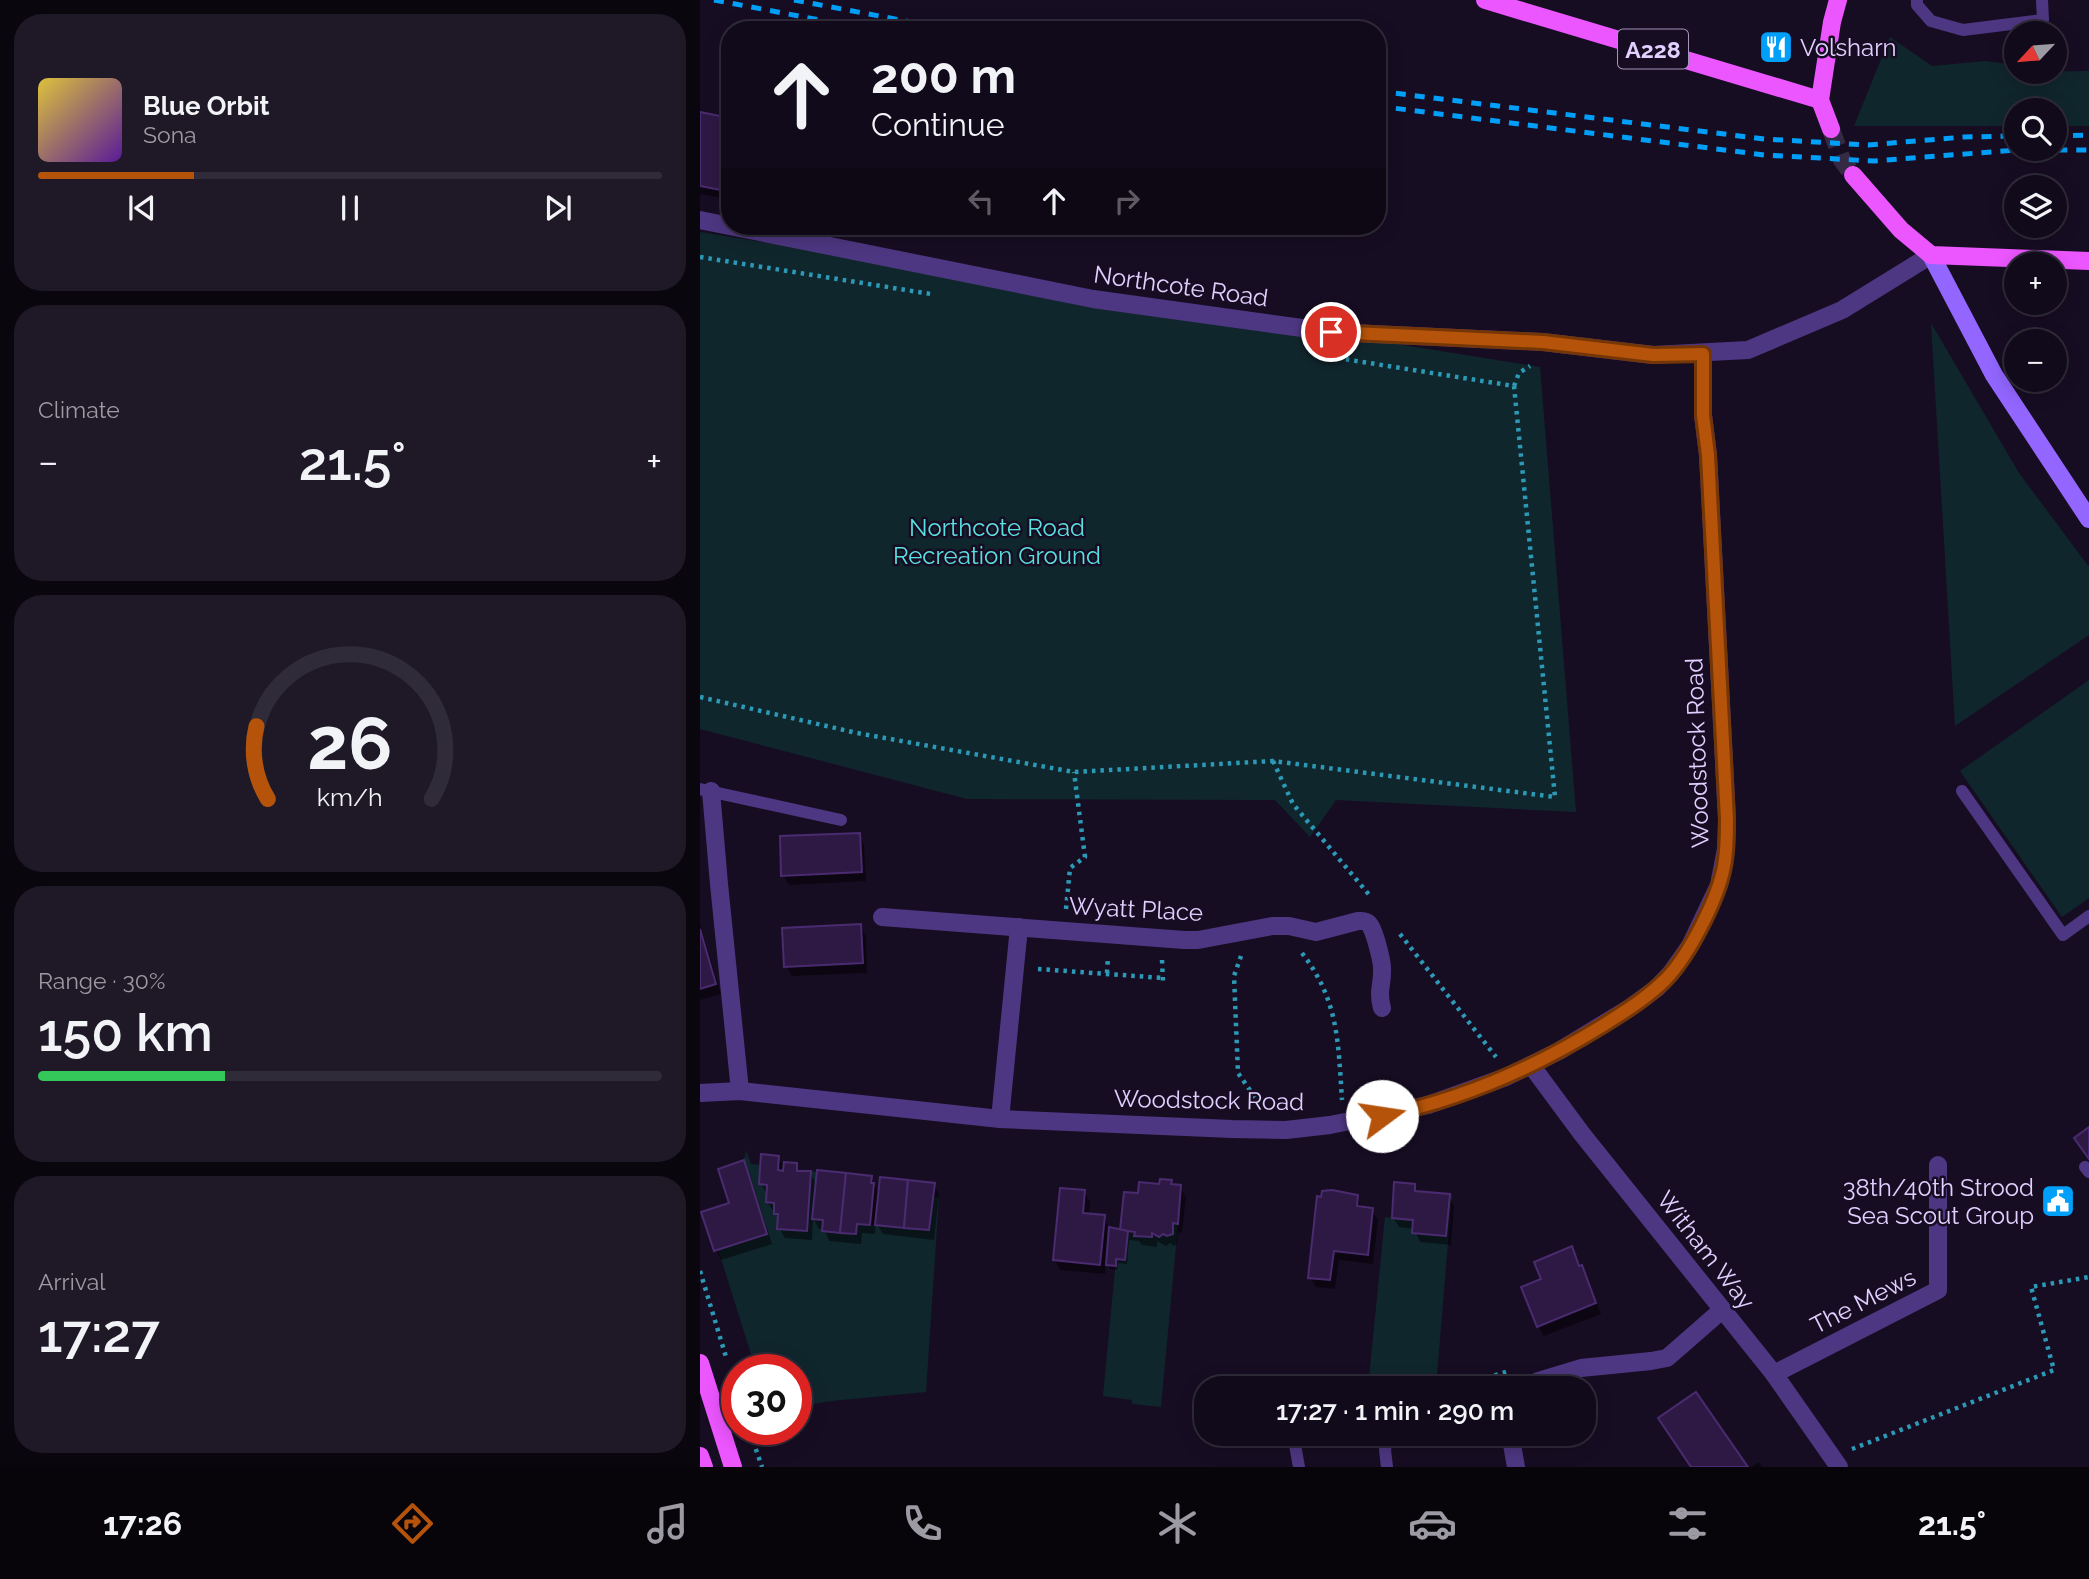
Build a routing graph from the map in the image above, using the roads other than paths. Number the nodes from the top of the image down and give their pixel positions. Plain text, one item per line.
1 (1485, 0) edge
2 (1838, 0) edge
3 (1917, 0) edge
4 (2042, 0) edge
5 (1820, 100) junction
6 (1831, 130) tunnel mouth
7 (1853, 175) tunnel mouth
8 (700, 220) edge
9 (721, 224) edge
10 (775, 235) edge
11 (1931, 255) junction
12 (2089, 261) edge
13 (1703, 354) junction
14 (2087, 513) edge
15 (706, 790) edge
16 (1962, 791) dead end
17 (841, 820) dead end
18 (2089, 916) edge
19 (882, 917) dead end
20 (1019, 927) junction
21 (1382, 1008) dead end
22 (1531, 1065) junction
23 (740, 1091) junction
24 (700, 1093) edge
25 (1000, 1119) junction
26 (1938, 1165) dead end
27 (1722, 1310) junction
28 (700, 1363) edge
29 (1774, 1374) junction
30 (1555, 1376) edge
31 (1295, 1446) edge
32 (1386, 1446) edge
33 (1512, 1446) edge
34 (700, 1456) edge
35 (1836, 1462) edge
36 (704, 1467) edge
37 (733, 1467) edge
38 (1299, 1467) edge
39 (1387, 1467) edge
40 (1516, 1467) edge

1 - 5 main road, A228
2 - 5 main road
3 - 4 lane
5 - 6 main road
7 - 11 main road
8 - 9 street, Northcote Road
10 - 13 street, Northcote Road
11 - 12 main road
11 - 13 street, Northcote Road
11 - 14 street
13 - 22 street, Woodstock Road
15 - 17 lane
15 - 23 street
16 - 18 lane
19 - 20 street, Wyatt Place
20 - 21 street, Wyatt Place
20 - 25 street
22 - 25 street, Woodstock Road
22 - 27 street, Witham Way
23 - 24 street, Woodstock Road
23 - 25 street, Woodstock Road
26 - 29 street, The Mews
27 - 29 street, Witham Way
27 - 30 street
28 - 37 main road
29 - 35 street, Witham Way
31 - 38 lane
32 - 39 lane
33 - 40 street
34 - 36 main road

